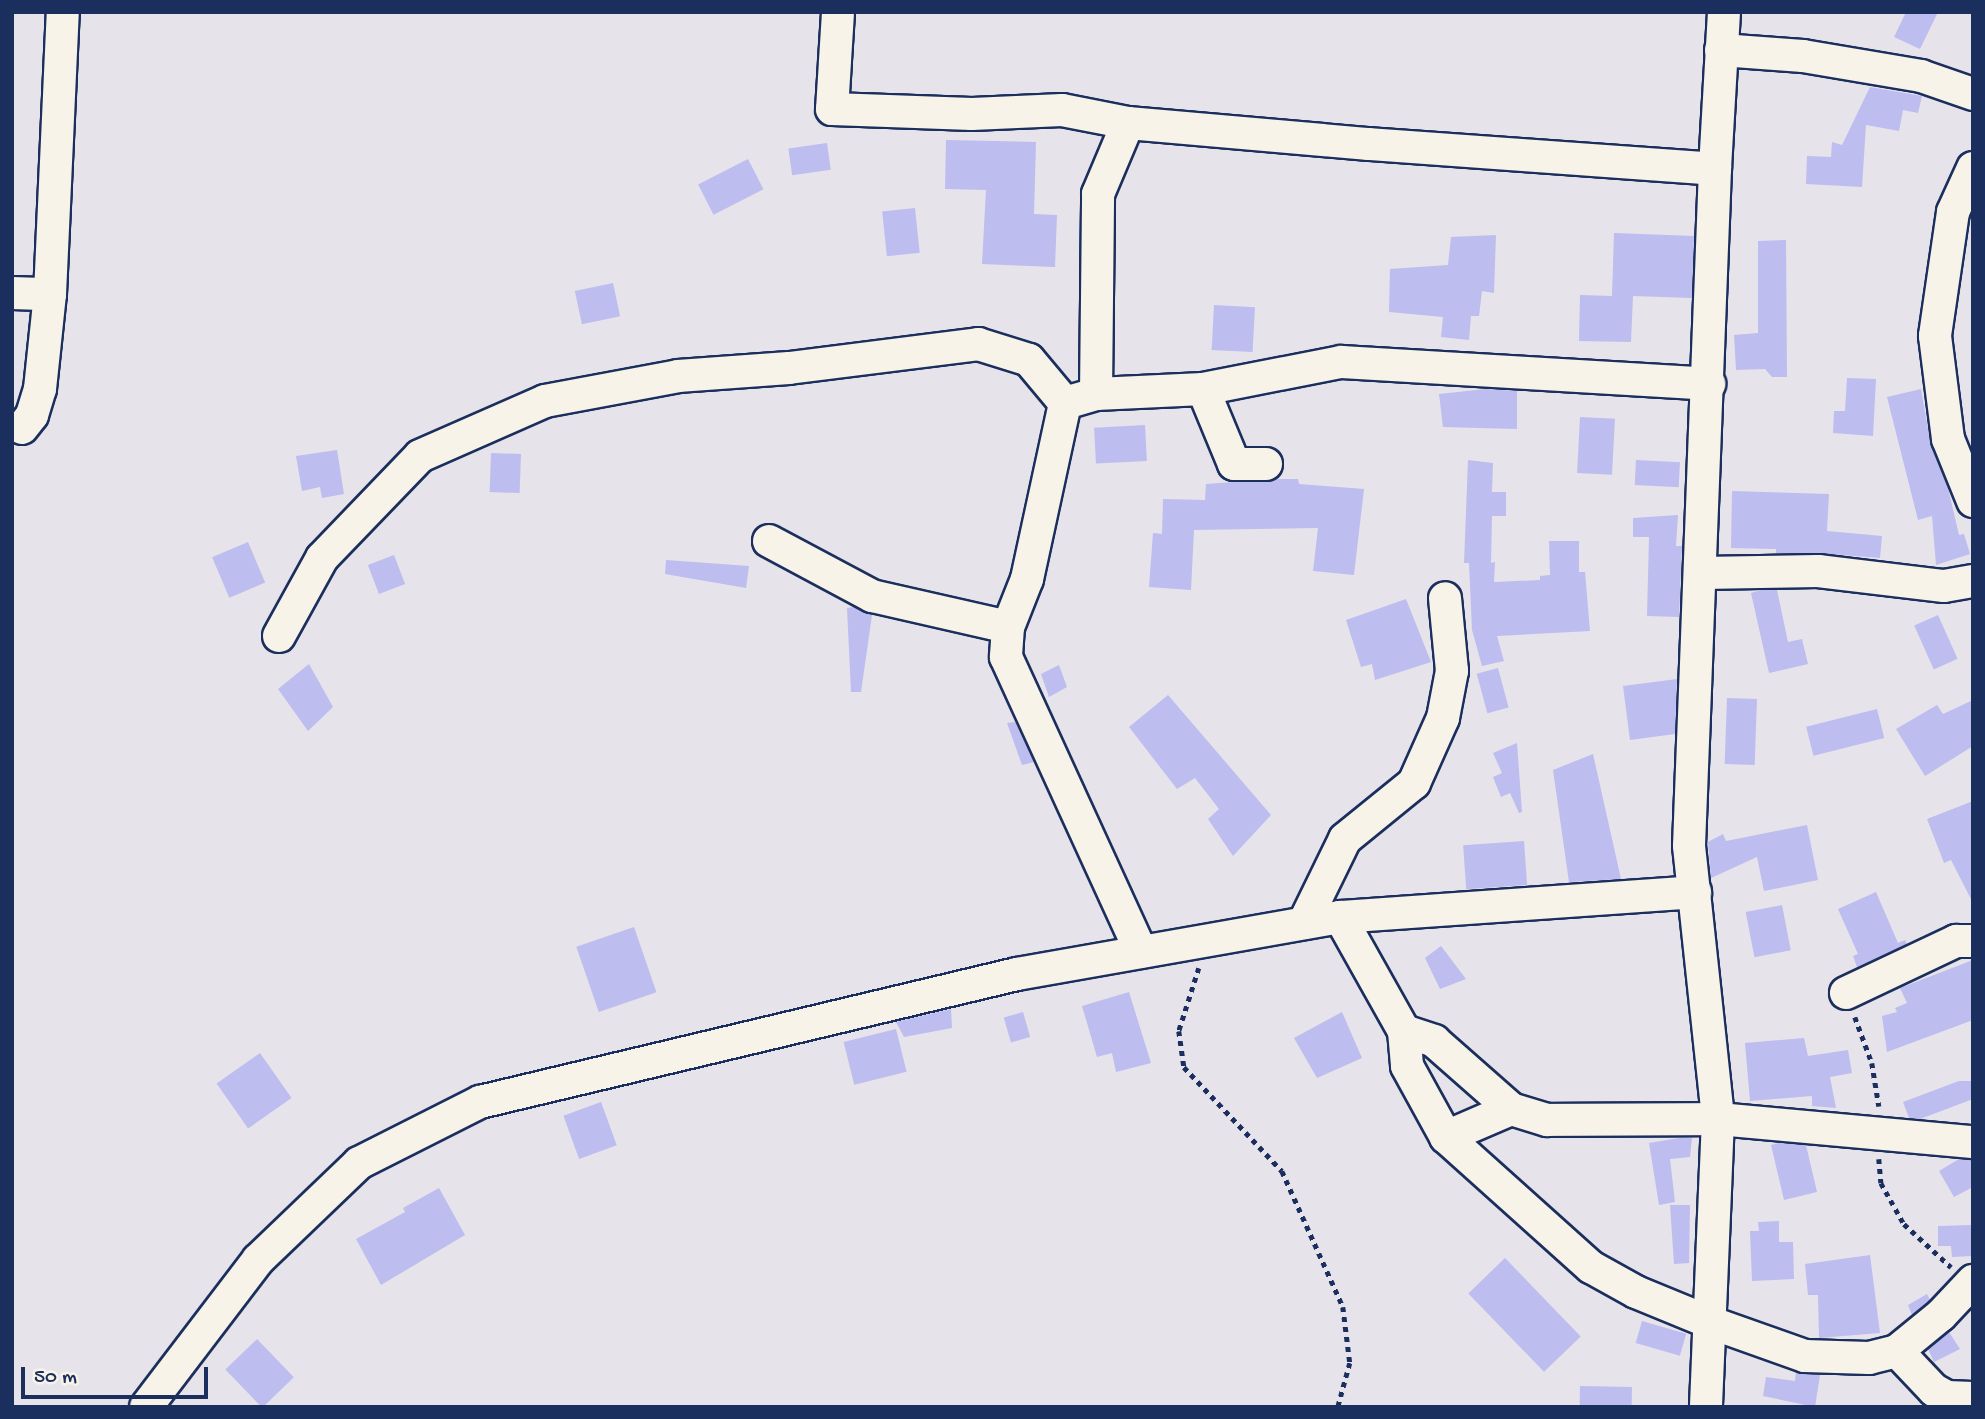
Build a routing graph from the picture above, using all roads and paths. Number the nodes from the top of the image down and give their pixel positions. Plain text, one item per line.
1 (64, 12) edge
2 (838, 12) edge
3 (1724, 12) edge
4 (1721, 50) junction
5 (1973, 94) edge
6 (1128, 123) junction
7 (1973, 168) edge
8 (1715, 169) junction
9 (12, 293) edge
10 (51, 294) junction
11 (1709, 384) junction
12 (1203, 389) junction
13 (1096, 394) junction
14 (1065, 403) junction
15 (22, 428) dead end
16 (1266, 464) dead end
17 (1973, 500) edge
18 (769, 541) dead end
19 (1702, 573) junction
20 (1973, 581) edge
21 (1446, 598) dead end
22 (1008, 627) junction
23 (279, 636) dead end
24 (1695, 892) junction
25 (1340, 916) junction
26 (1304, 923) junction
27 (1209, 940) junction
28 (1973, 941) edge
29 (1141, 952) junction
30 (1846, 993) dead end
31 (1404, 1031) junction
32 (1511, 1109) junction
33 (1718, 1119) junction
34 (1446, 1137) junction
35 (1973, 1142) edge
36 (1973, 1281) edge
37 (1709, 1322) junction
38 (1896, 1351) junction
39 (1973, 1398) edge
40 (146, 1407) edge
41 (1338, 1407) edge
42 (1706, 1407) edge

1 - 10 street
2 - 6 street
3 - 4 street
4 - 5 street
4 - 8 street
6 - 8 street
6 - 13 street
7 - 17 street
8 - 11 street
9 - 10 street
10 - 15 street
11 - 12 street
11 - 19 street
12 - 13 street
12 - 16 street
13 - 14 street
14 - 22 street
14 - 23 street
18 - 22 street
19 - 20 street
19 - 24 street
21 - 26 street
22 - 29 street
24 - 25 street
24 - 33 street
25 - 26 street
25 - 31 street
26 - 27 street
27 - 29 street
27 - 41 path
28 - 30 street
29 - 40 street
31 - 32 street
31 - 34 street
32 - 33 street
32 - 34 street
33 - 35 street
33 - 37 street
34 - 37 street
36 - 38 street
37 - 38 street
37 - 42 street
38 - 39 street

